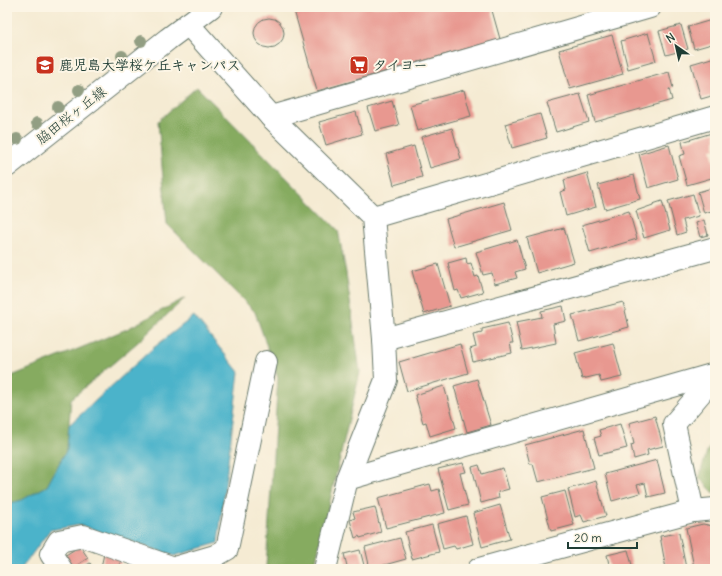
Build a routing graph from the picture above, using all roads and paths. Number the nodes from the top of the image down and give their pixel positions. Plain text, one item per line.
1 (650, 7) edge
2 (200, 12) edge
3 (271, 117) junction
4 (715, 117) edge
5 (7, 166) edge
6 (373, 217) junction
7 (715, 248) edge
8 (384, 339) junction
9 (266, 362) dead end
10 (715, 375) edge
11 (347, 478) junction
12 (715, 509) edge
13 (693, 511) junction
14 (61, 569) edge
15 (325, 569) edge
16 (479, 569) edge

1 - 3 street
2 - 3 street
2 - 5 street, 脇田桜ヶ丘線
3 - 6 street
4 - 6 street
6 - 8 street
7 - 8 street
8 - 11 street
9 - 14 street
10 - 11 street
10 - 13 street
11 - 15 street
12 - 13 street
13 - 16 street

